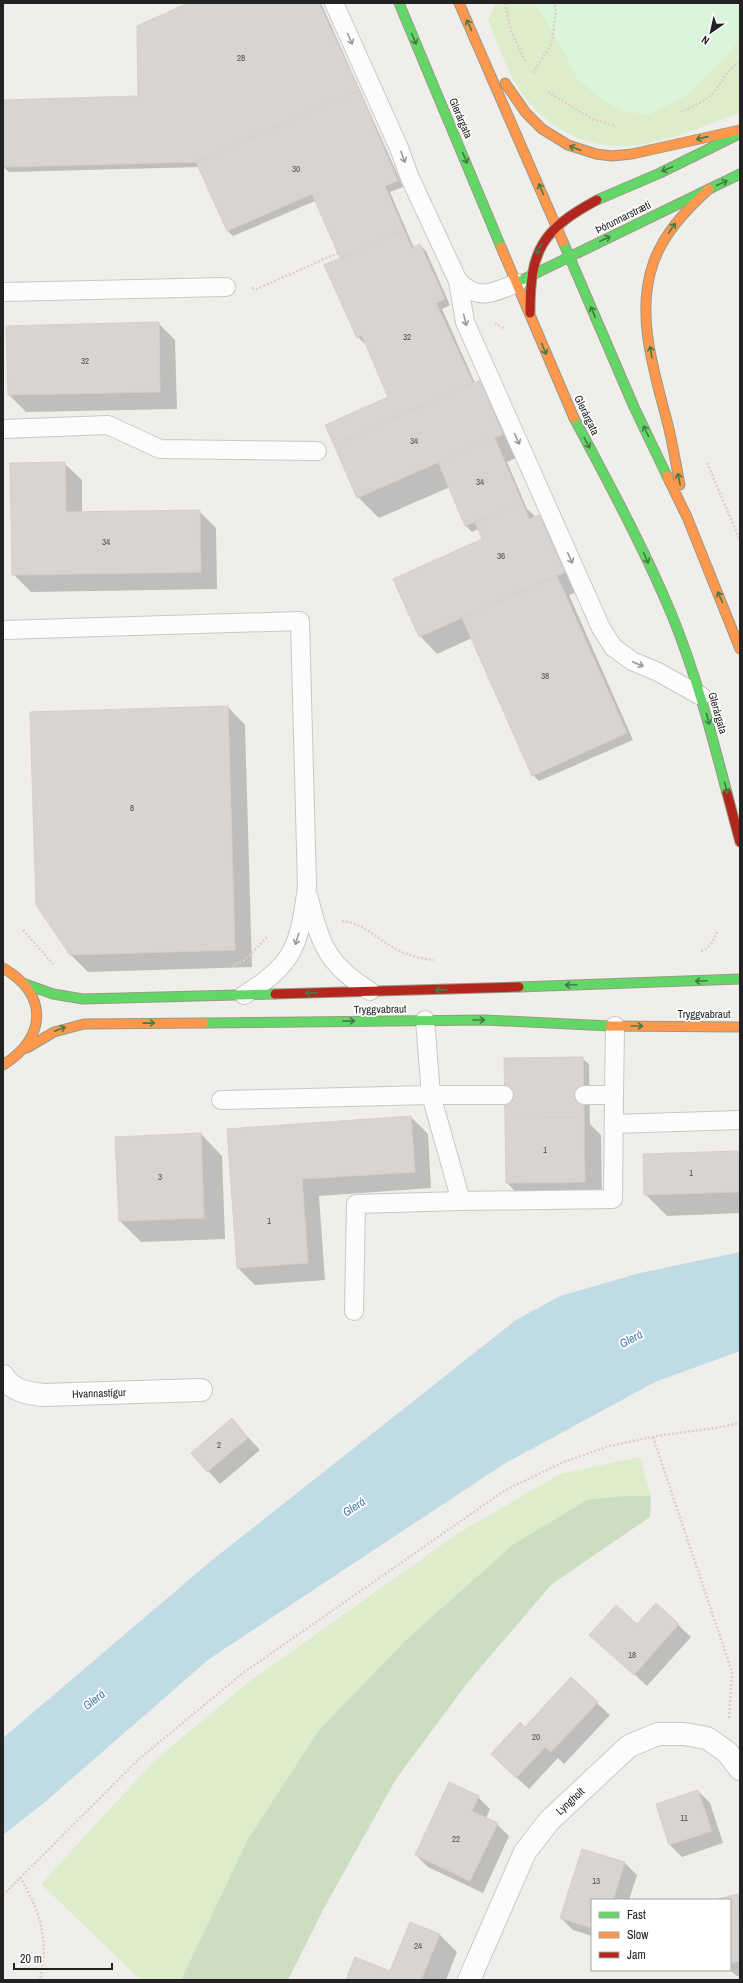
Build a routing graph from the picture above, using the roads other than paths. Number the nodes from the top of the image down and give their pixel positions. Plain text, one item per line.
1 (334, 3) edge
2 (399, 3) edge
3 (459, 3) edge
4 (480, 46) junction
5 (740, 130) edge
6 (740, 134) edge
7 (740, 174) edge
8 (708, 189) junction
9 (556, 225) junction
10 (570, 256) junction
11 (523, 279) junction
12 (458, 282) junction
13 (226, 287) road end
14 (3, 292) edge
15 (530, 313) junction
16 (3, 429) edge
17 (317, 451) dead end
18 (687, 517) junction
19 (3, 630) edge
20 (740, 649) edge
21 (701, 696) junction
22 (740, 842) edge
23 (307, 887) junction
24 (4, 968) edge
25 (740, 979) edge
26 (25, 984) junction
27 (370, 991) junction
28 (244, 995) junction
29 (425, 1020) junction
30 (615, 1026) junction
31 (740, 1027) edge
32 (26, 1048) junction
33 (3, 1065) edge
34 (431, 1095) junction
35 (504, 1095) dead end
36 (584, 1095) dead end
37 (614, 1095) junction
38 (220, 1100) dead end
39 (740, 1120) edge
40 (614, 1124) junction
41 (461, 1201) junction
42 (354, 1311) dead end
43 (3, 1376) edge
44 (201, 1390) dead end
45 (740, 1769) edge
46 (469, 1980) edge

1 -> 12 lane
2 -> 11 main road, Glerárgata
4 -> 3 main road
5 -> 4 main road
9 -> 4 main road
6 -> 9 main road
8 -> 7 main road, Þórunnarstræti
10 -> 8 main road, Þórunnarstræti
18 -> 8 main road
9 - 10 main road
9 -> 11 main road
10 - 11 main road, Þórunnarstræti
18 -> 10 main road
11 - 12 lane
11 - 15 main road, Glerárgata
11 - 15 main road
12 -> 21 lane
13 - 14 lane
15 -> 21 main road, Glerárgata
16 - 17 lane
20 -> 18 main road
19 - 23 lane
21 -> 22 main road, Glerárgata
23 - 27 lane
23 -> 28 lane
24 - 26 main road, Tryggvabraut
25 -> 27 main road, Tryggvabraut
26 - 28 main road, Tryggvabraut
26 - 32 main road, Tryggvabraut
27 -> 28 main road, Tryggvabraut
29 -> 30 main road, Tryggvabraut
32 -> 29 main road, Tryggvabraut
29 - 34 lane
30 -> 31 main road, Tryggvabraut
30 - 37 lane
32 - 33 main road, Tryggvabraut
34 - 35 lane
34 - 38 lane
34 - 41 lane
36 - 37 lane
37 - 40 lane
39 - 40 lane
40 - 41 lane
41 - 42 lane
43 - 44 street, Hvannastígur
45 - 46 street, Lyngholt

